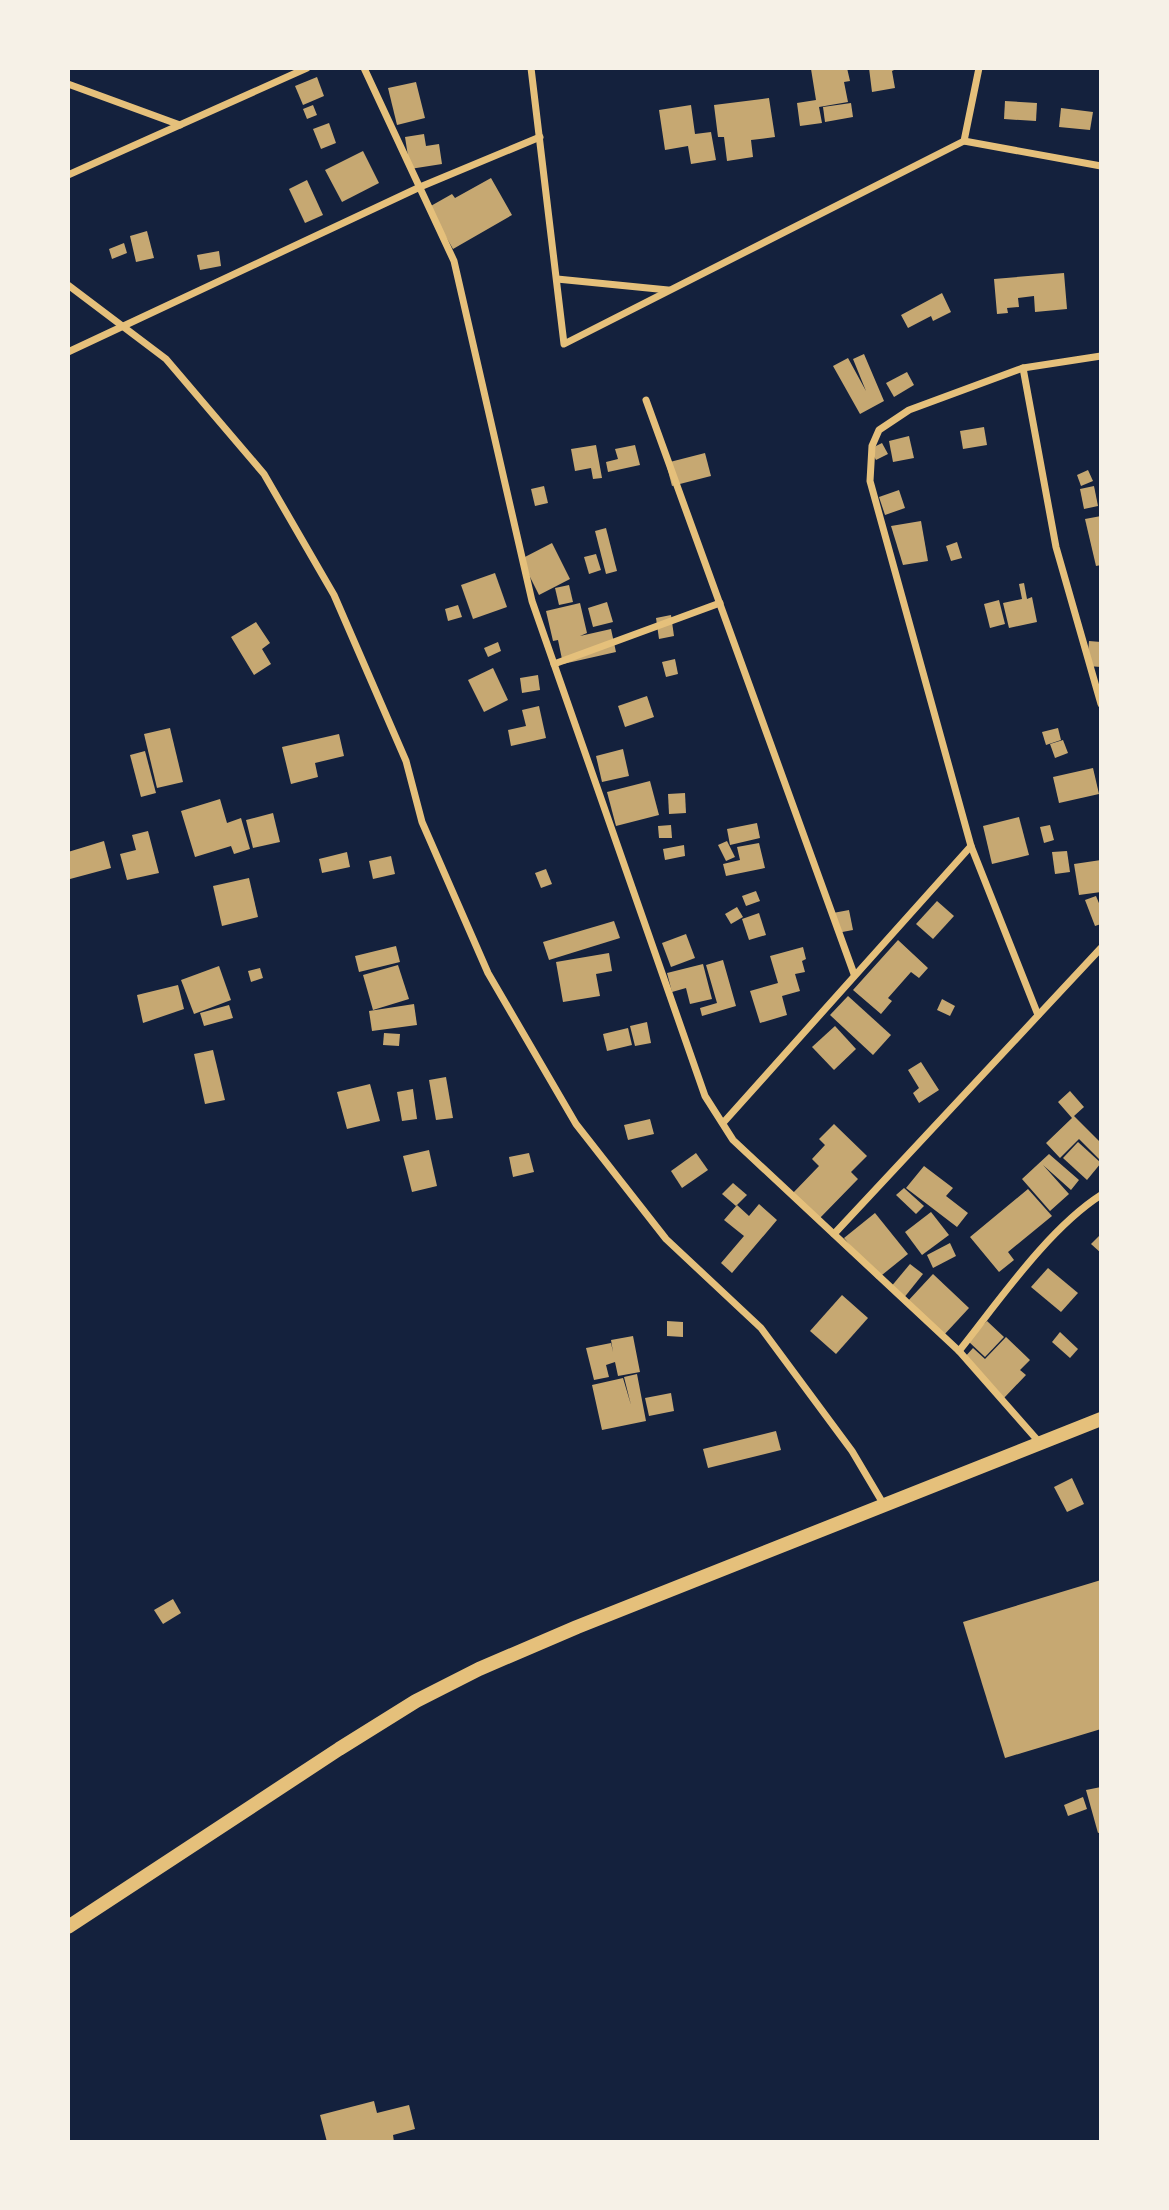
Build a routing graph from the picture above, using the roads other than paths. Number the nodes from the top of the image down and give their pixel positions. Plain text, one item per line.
1 (307, 68) edge
2 (364, 68) edge
3 (531, 68) edge
4 (979, 68) edge
5 (68, 84) edge
6 (180, 125) junction
7 (540, 137) junction
8 (964, 141) junction
9 (1101, 166) edge
10 (68, 175) edge
11 (420, 187) junction
12 (557, 279) junction
13 (68, 285) edge
14 (670, 290) junction
15 (125, 327) junction
16 (68, 352) edge
17 (1101, 356) edge
18 (1023, 368) junction
19 (646, 400) dead end
20 (720, 603) junction
21 (554, 664) junction
22 (1101, 705) edge
23 (971, 846) junction
24 (1101, 948) edge
25 (854, 974) junction
26 (1038, 1015) junction
27 (723, 1123) junction
28 (1101, 1195) edge
29 (834, 1234) junction
30 (959, 1351) junction
31 (1101, 1419) edge
32 (1040, 1443) junction
33 (884, 1505) junction
34 (68, 1927) edge

1 - 6 street
2 - 11 street
3 - 7 street
4 - 8 street
5 - 6 street
6 - 10 street
7 - 11 street
7 - 12 street
8 - 9 street
8 - 14 street
11 - 15 street
11 - 21 street
12 - 14 street
12 - 14 street
13 - 15 street
15 - 16 street
15 - 33 street
17 - 18 street
18 - 22 street
18 - 23 street
19 - 20 street
20 - 21 street
20 - 25 street
21 - 27 street
23 - 25 street
23 - 26 street
24 - 26 street
25 - 27 street
26 - 29 street
27 - 29 street
28 - 30 street
29 - 30 street
30 - 32 street
31 - 32 main road
32 - 33 main road
33 - 34 main road

